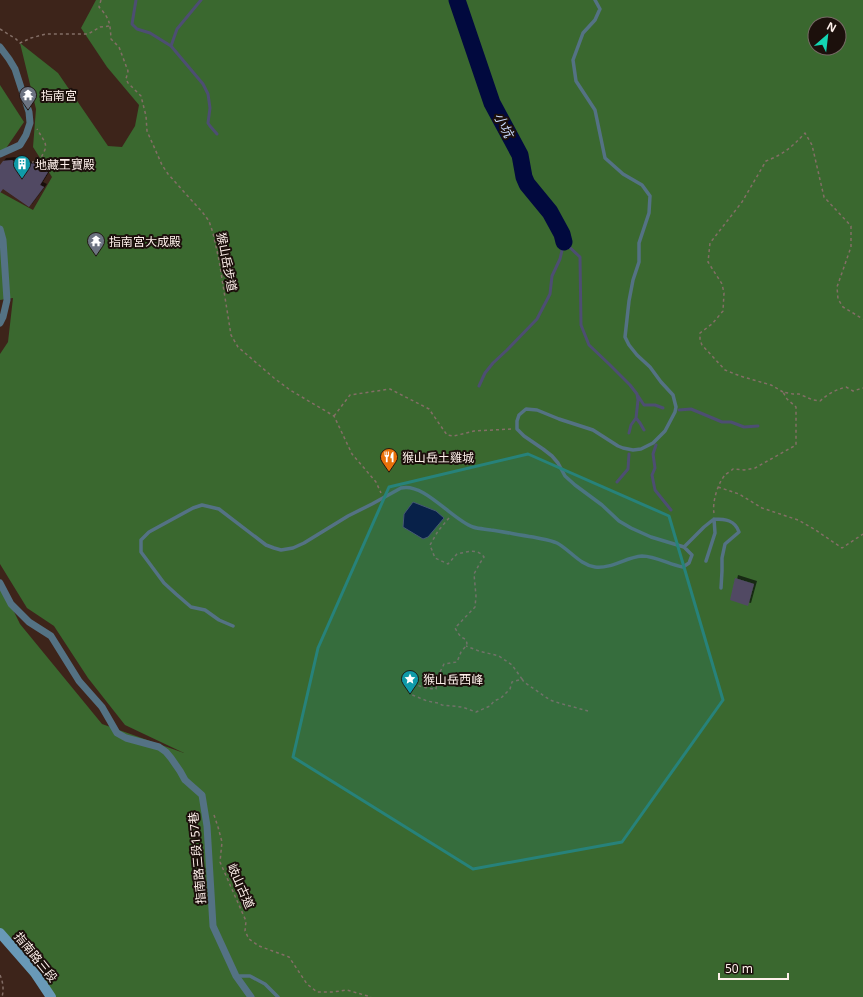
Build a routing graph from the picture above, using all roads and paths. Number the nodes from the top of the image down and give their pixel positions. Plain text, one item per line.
1 (101, 0) edge
2 (595, 0) edge
3 (110, 26) junction
4 (0, 29) edge
5 (0, 47) edge
6 (30, 123) junction
7 (0, 154) edge
8 (20, 164) dead end
9 (0, 230) edge
10 (863, 319) edge
11 (0, 322) edge
12 (863, 388) edge
13 (783, 392) junction
14 (334, 416) junction
15 (517, 429) junction
16 (718, 487) junction
17 (383, 497) junction
18 (451, 513) junction
19 (714, 518) junction
20 (863, 534) edge
21 (684, 547) junction
22 (706, 561) dead end
23 (0, 583) edge
24 (721, 588) dead end
25 (232, 626) dead end
26 (466, 646) junction
27 (522, 678) junction
28 (588, 711) dead end
29 (213, 813) dead end
30 (0, 933) edge
31 (0, 975) edge
32 (236, 976) junction
33 (358, 994) junction
34 (2, 997) edge
35 (51, 997) edge
36 (251, 997) edge
37 (278, 997) edge
38 (361, 997) edge
39 (371, 997) edge

1 - 3 path, 猴山岳步道
2 - 15 lane
3 - 4 path
3 - 14 path, 猴山岳步道
5 - 6 street
6 - 7 street
6 - 8 path
9 - 11 street
10 - 13 path
12 - 13 path
13 - 16 path
14 - 15 path
14 - 17 path
15 - 21 lane
16 - 19 path
16 - 20 path
17 - 18 lane
17 - 25 lane
18 - 21 lane
18 - 26 path
19 - 21 lane
19 - 22 lane
19 - 24 lane
23 - 32 street, 指南路三段157巷
26 - 27 path
26 - 27 path
27 - 28 path
29 - 33 path, 岐山古道
30 - 35 street, 指南路三段
31 - 34 path
32 - 36 street, 指南路三段157巷
32 - 37 lane
33 - 38 path
33 - 39 path, 岐山古道

